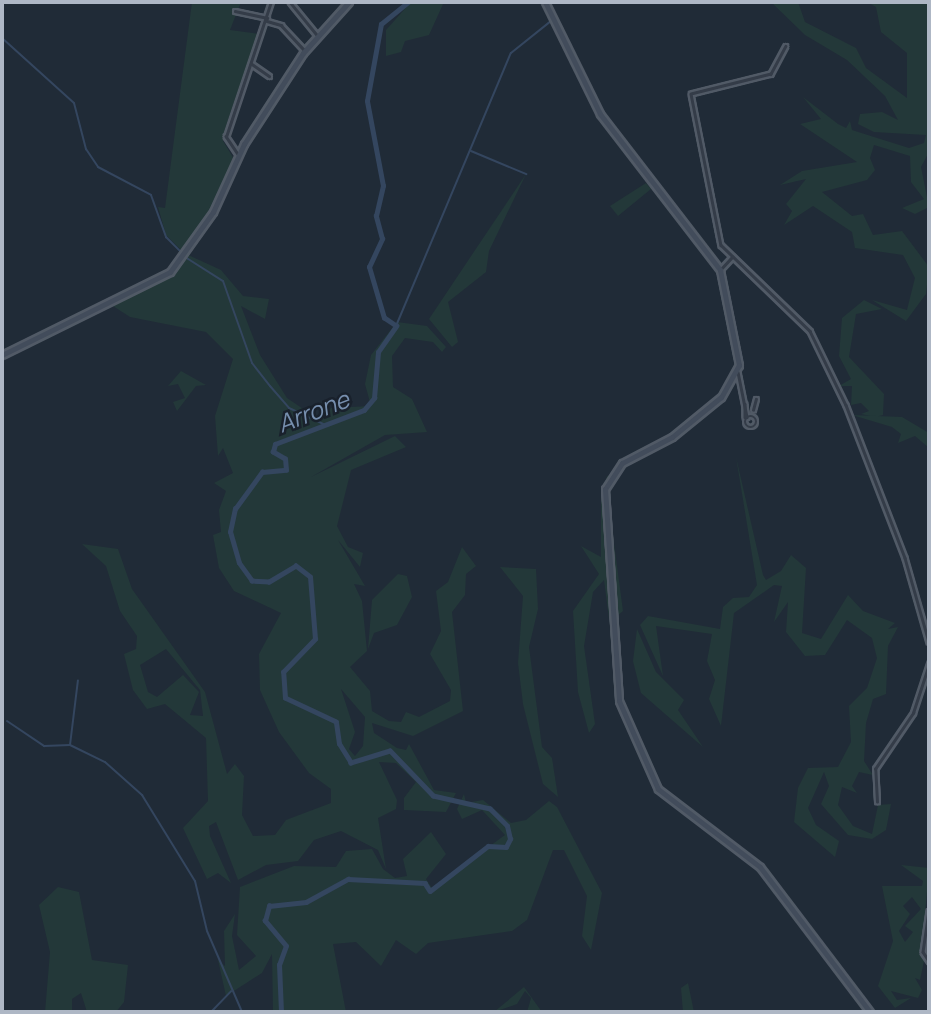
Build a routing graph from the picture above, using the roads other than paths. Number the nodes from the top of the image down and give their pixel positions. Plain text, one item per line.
1 (271, 2) edge
2 (290, 2) edge
3 (349, 2) edge
4 (545, 2) edge
5 (234, 11) dead end
6 (267, 19) junction
7 (317, 35) junction
8 (786, 46) dead end
9 (305, 51) junction
10 (252, 64) junction
11 (269, 76) dead end
12 (232, 146) junction
13 (242, 148) junction
14 (239, 156) junction
15 (236, 163) junction
16 (732, 257) junction
17 (720, 270) junction
18 (2, 355) edge
19 (738, 372) junction
20 (756, 399) dead end
21 (754, 413) junction
22 (746, 417) junction
23 (929, 642) edge
24 (929, 664) edge
25 (877, 802) dead end
26 (929, 911) edge
27 (929, 961) edge
28 (870, 1012) edge

1 - 6 street
2 - 7 street
3 - 7 street
4 - 17 street
5 - 6 street
6 - 9 street
6 - 10 street
7 - 9 street
8 - 16 street
9 - 13 street
10 - 11 street
10 - 12 street
12 - 13 street
12 - 14 street
12 - 15 street
13 - 14 street
14 - 15 street
15 - 18 street
16 - 17 street
16 - 23 street
17 - 19 street
19 - 22 street
19 - 28 street
20 - 21 street
21 - 22 street
21 - 22 street
24 - 25 street
26 - 27 street

